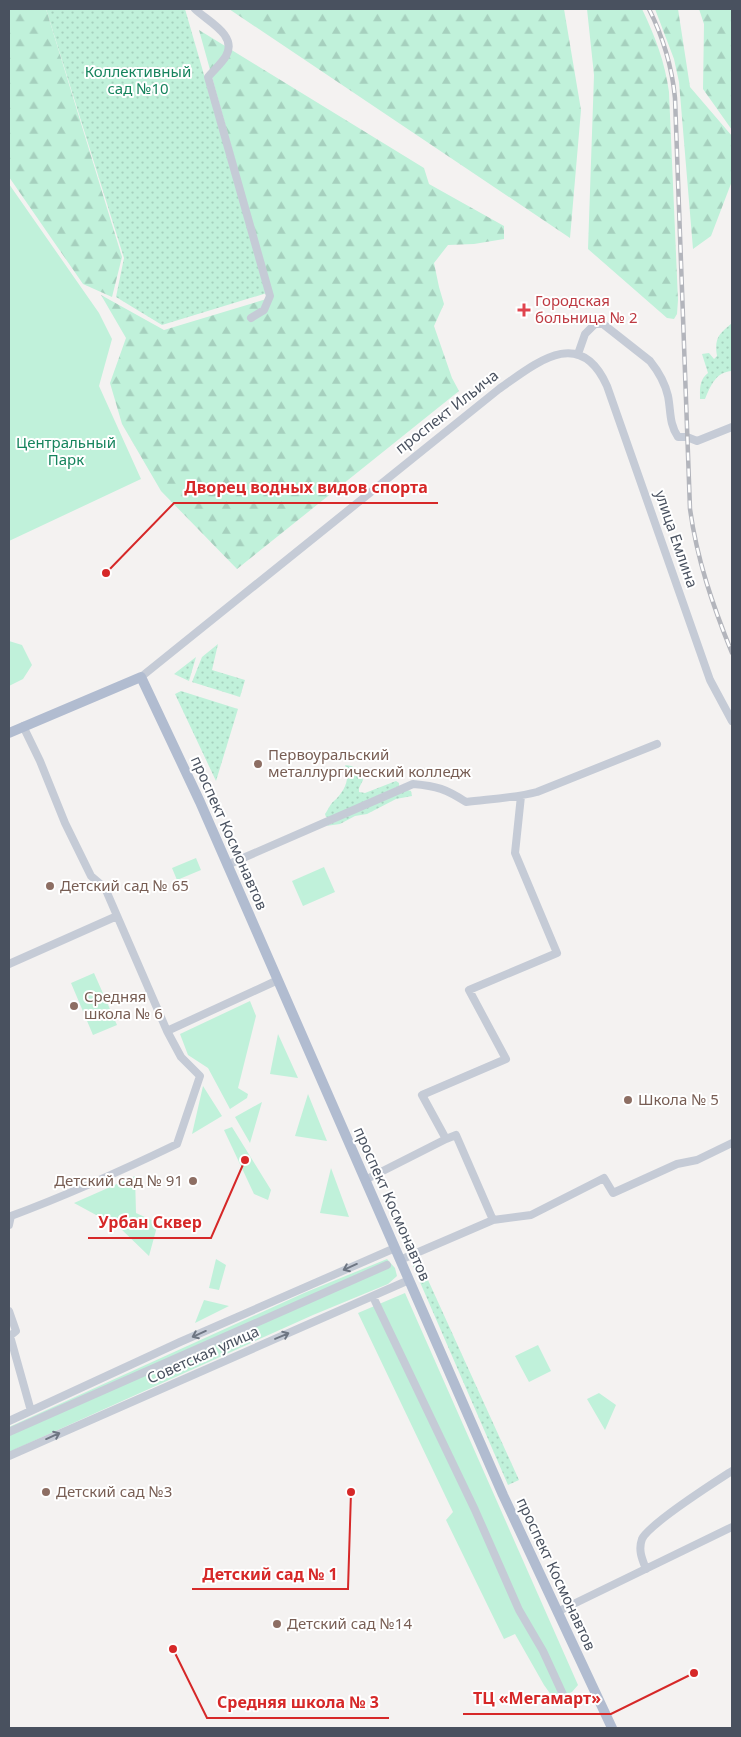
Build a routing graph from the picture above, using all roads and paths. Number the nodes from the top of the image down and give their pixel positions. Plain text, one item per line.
1 (195, 9) edge
2 (251, 318) dead end
3 (578, 354) junction
4 (732, 427) edge
5 (141, 677) junction
6 (732, 721) edge
7 (23, 726) junction
8 (9, 733) edge
9 (657, 744) dead end
10 (521, 796) junction
11 (227, 865) junction
12 (118, 916) junction
13 (9, 964) edge
14 (278, 980) junction
15 (167, 1031) junction
16 (446, 1139) junction
17 (732, 1143) edge
18 (365, 1180) junction
19 (493, 1220) junction
20 (9, 1225) edge
21 (395, 1248) junction
22 (400, 1260) junction
23 (387, 1265) dead end
24 (409, 1280) junction
25 (375, 1301) dead end
26 (9, 1311) edge
27 (31, 1411) junction
28 (9, 1421) edge
29 (9, 1432) edge
30 (9, 1456) edge
31 (732, 1471) edge
32 (732, 1527) edge
33 (646, 1569) junction
34 (557, 1612) junction
35 (566, 1701) dead end
36 (612, 1728) edge

1 - 2 street
3 - 4 street
3 - 5 street, проспект Ильича
3 - 6 street, улица Емлина
5 - 7 main road, проспект Ильича
5 - 11 main road, проспект Космонавтов
7 - 8 main road, проспект Ильича
7 - 12 street
9 - 10 street
10 - 11 street
10 - 16 street
11 - 14 main road, проспект Космонавтов
12 - 13 street
12 - 15 street
14 - 15 street
14 - 18 main road, проспект Космонавтов
15 - 20 street
16 - 18 street
16 - 19 street
17 - 19 street
18 - 21 main road, проспект Космонавтов
19 - 22 street
21 - 22 main road, проспект Космонавтов
21 -> 27 street, Советская улица
22 - 24 main road, проспект Космонавтов
23 - 29 street
30 -> 24 street, Советская улица
24 - 34 main road, проспект Космонавтов
25 - 35 street
26 - 27 street
27 - 28 street, Советская улица
31 - 33 street
32 - 33 street
33 - 34 street
34 - 36 main road, проспект Космонавтов

